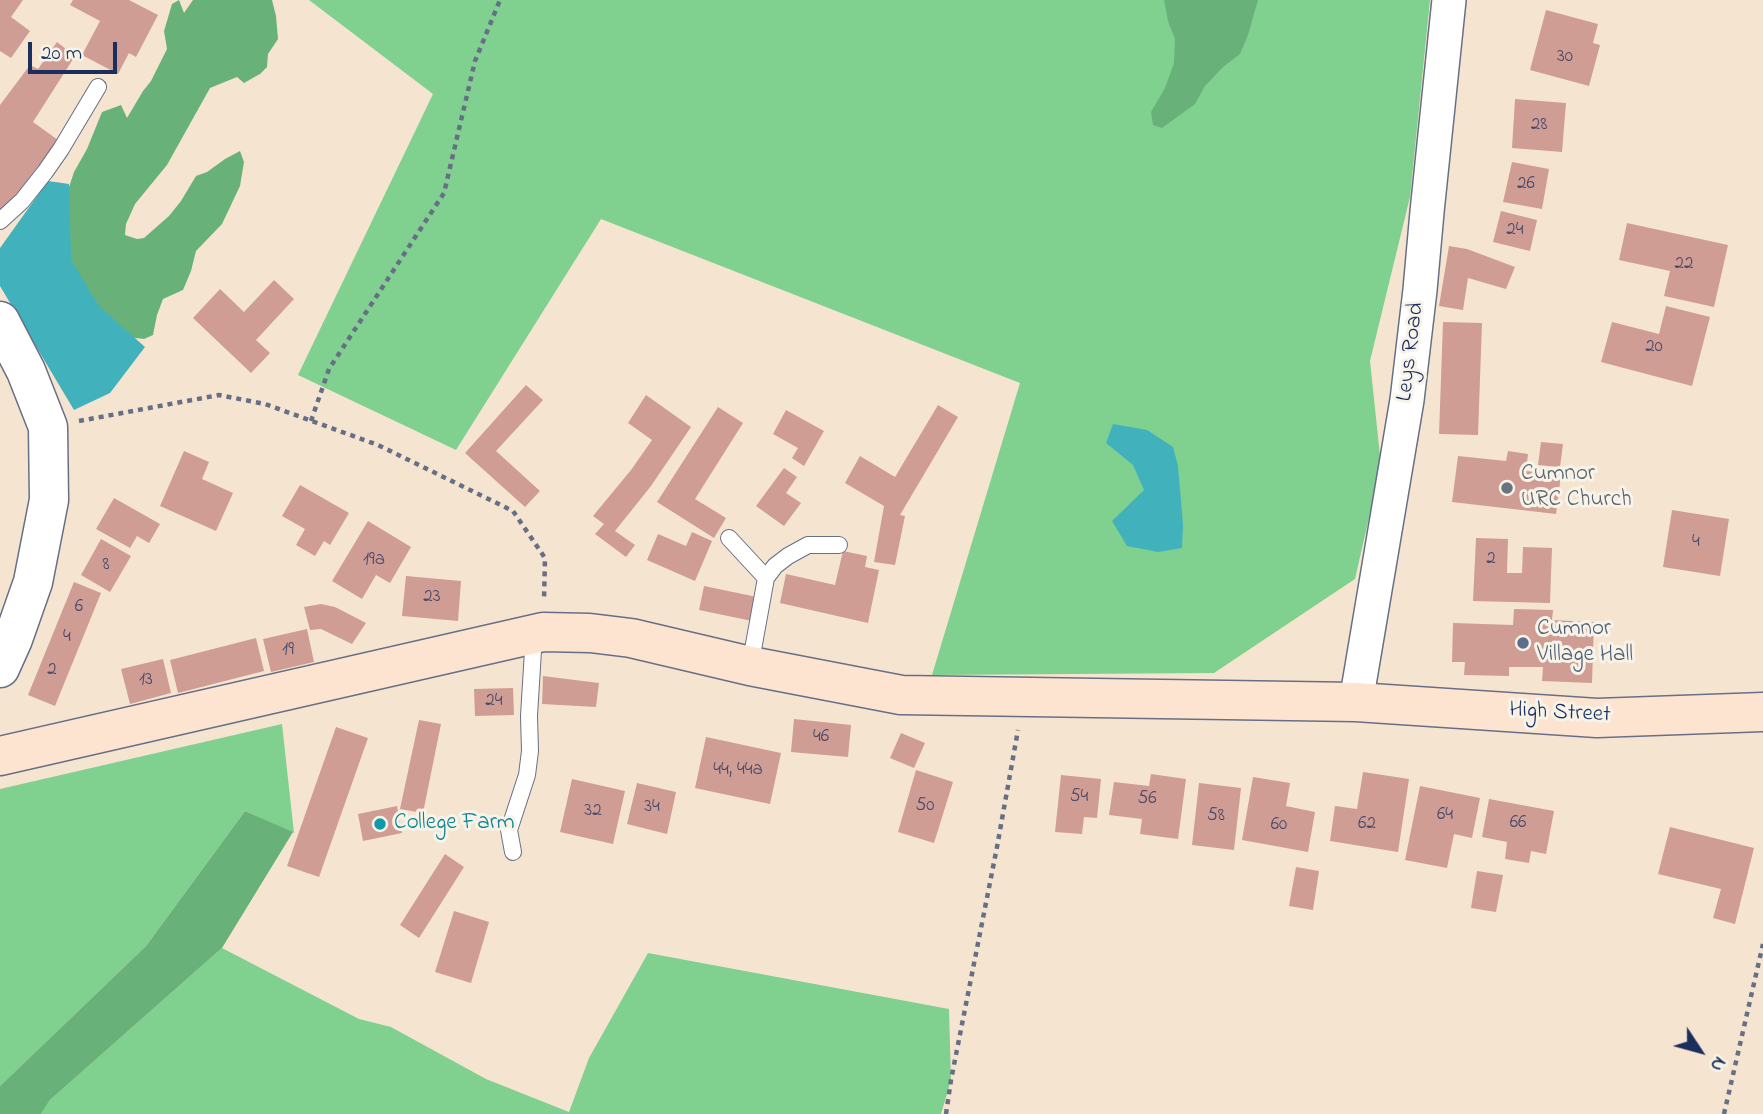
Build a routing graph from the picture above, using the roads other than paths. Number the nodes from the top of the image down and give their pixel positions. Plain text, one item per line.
1 (1449, 0) edge
2 (98, 87) dead end
3 (0, 222) edge
4 (0, 321) edge
5 (729, 538) dead end
6 (839, 545) dead end
7 (766, 578) junction
8 (538, 633) junction
9 (750, 666) junction
10 (0, 668) edge
11 (1356, 702) junction
12 (1763, 712) edge
13 (0, 755) edge
14 (513, 852) dead end

1 - 11 street, Leys Road
2 - 3 lane
4 - 10 street
5 - 7 lane
6 - 7 lane
7 - 9 lane
8 - 9 main road, High Street
8 - 13 main road, High Street
8 - 14 lane
9 - 11 main road, High Street
11 - 12 main road, High Street

